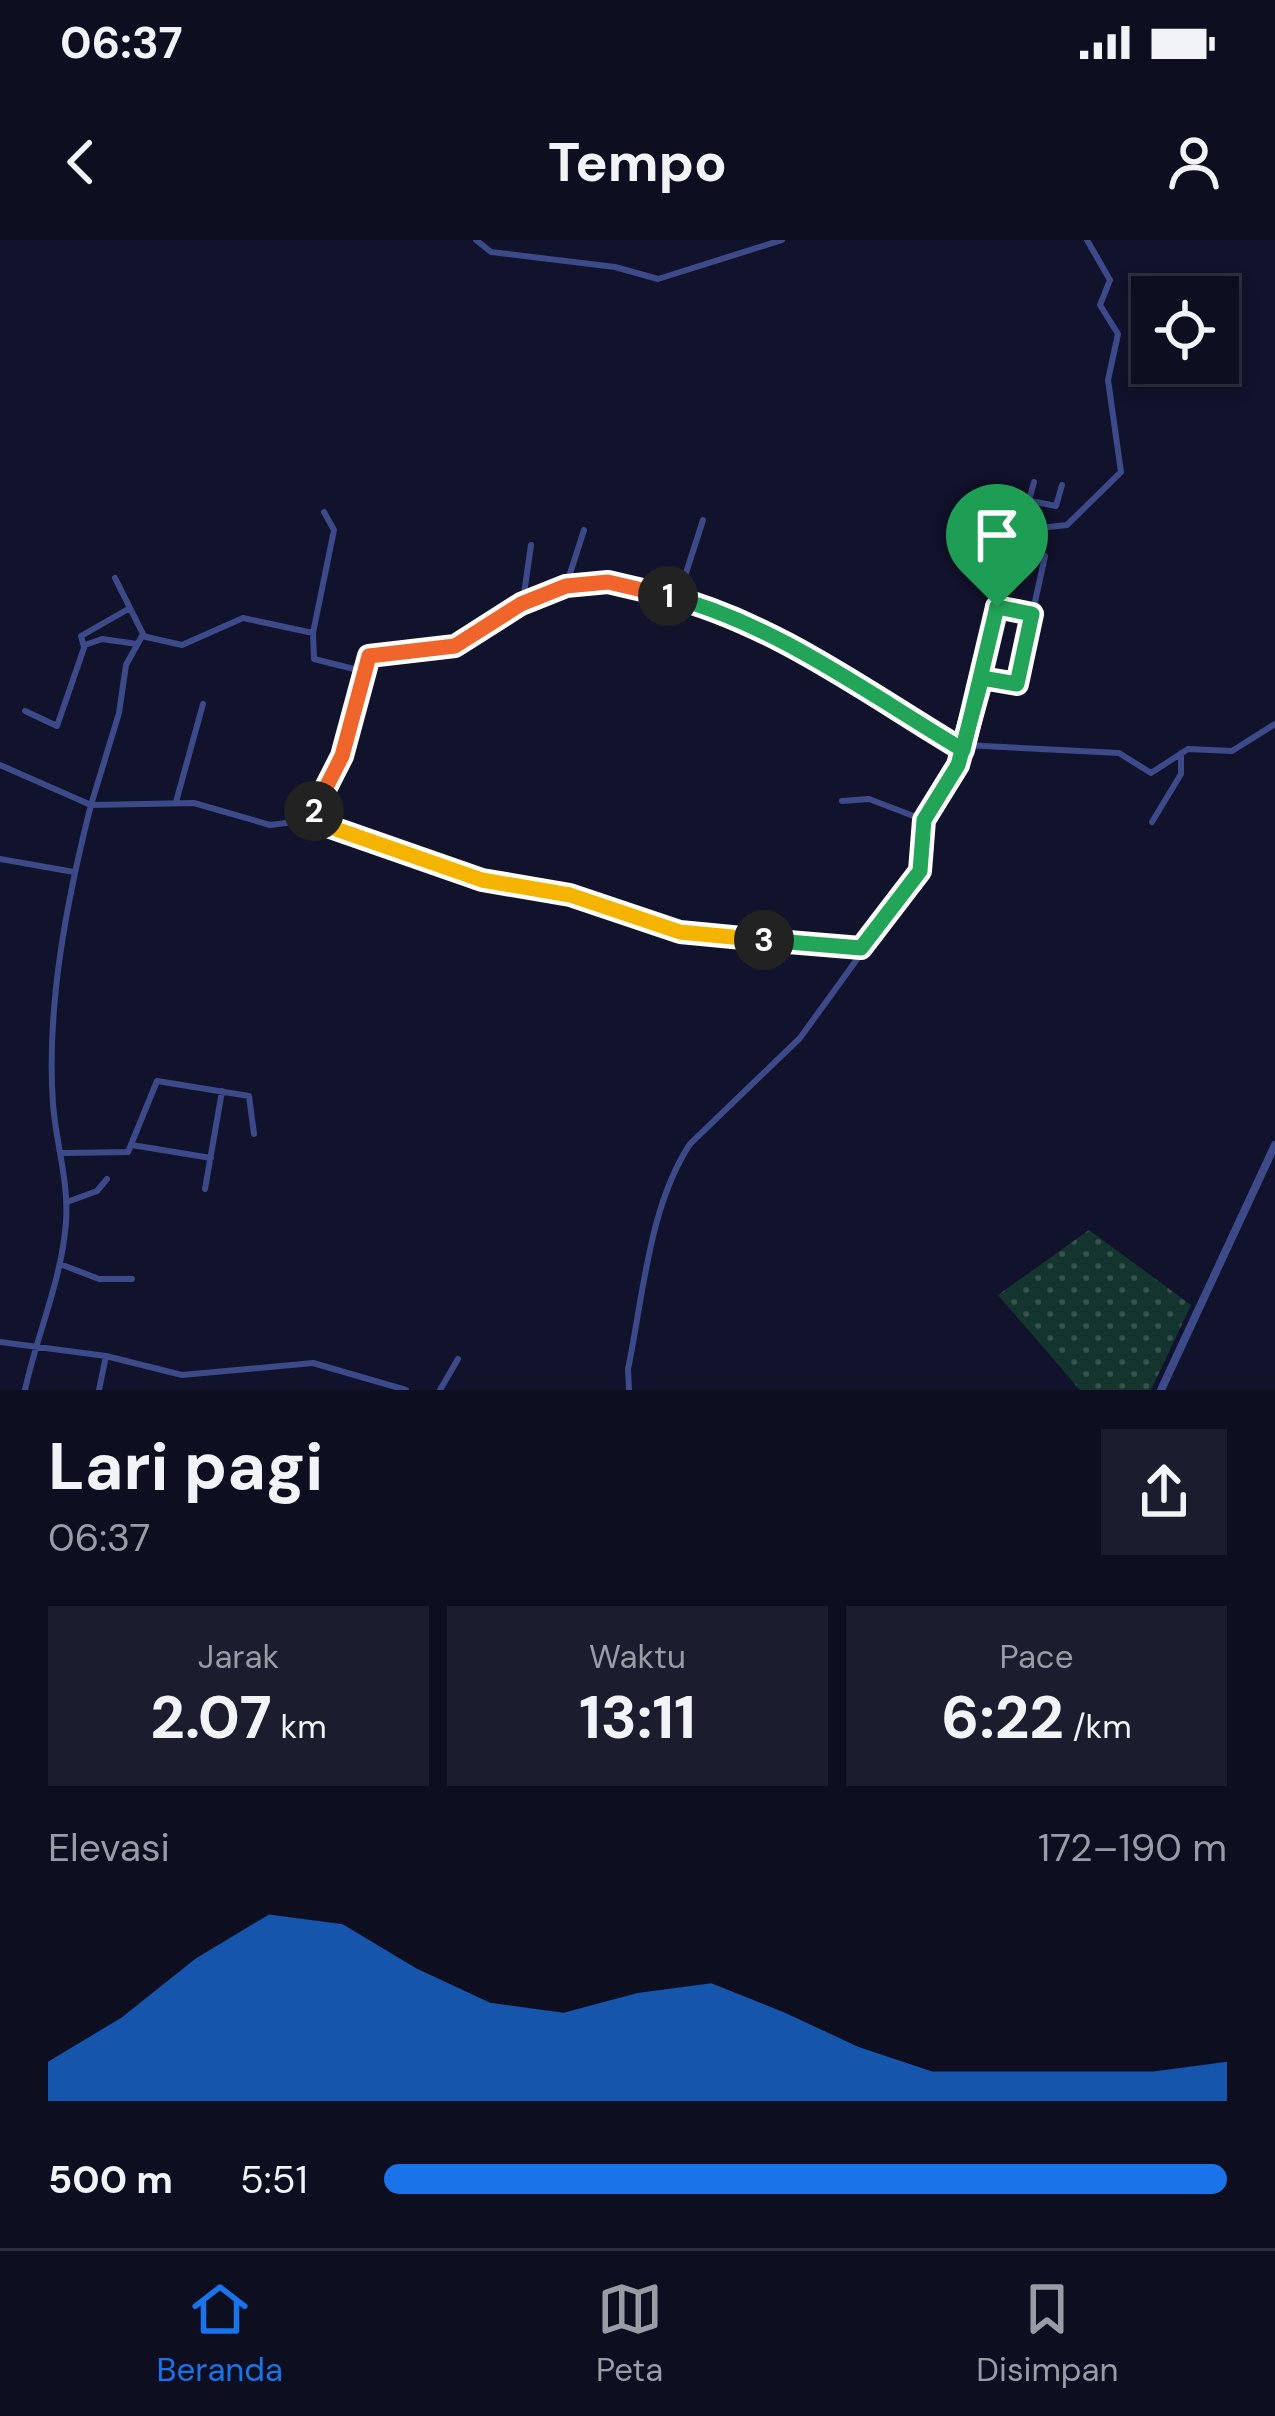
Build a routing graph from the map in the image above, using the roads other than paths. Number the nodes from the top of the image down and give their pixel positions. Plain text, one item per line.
1 (476, 240) edge
2 (782, 240) edge
3 (1087, 240) edge
4 (1034, 482) dead end
5 (1062, 485) dead end
6 (1031, 501) junction
7 (324, 512) dead end
8 (703, 520) dead end
9 (584, 530) dead end
10 (1022, 530) junction
11 (531, 545) dead end
12 (1045, 556) dead end
13 (115, 578) dead end
14 (566, 586) junction
15 (678, 598) junction
16 (521, 604) junction
17 (997, 607) junction
18 (130, 608) junction
19 (1032, 614) junction
20 (314, 633) junction
21 (143, 636) junction
22 (137, 644) junction
23 (84, 647) junction
24 (362, 671) junction
25 (982, 678) junction
26 (203, 704) dead end
27 (26, 711) dead end
28 (1275, 724) edge
29 (964, 747) junction
30 (1181, 753) junction
31 (0, 765) edge
32 (176, 802) junction
33 (842, 802) dead end
34 (91, 806) junction
35 (310, 820) junction
36 (924, 820) junction
37 (1152, 822) dead end
38 (0, 860) edge
39 (74, 872) junction
40 (861, 948) junction
41 (222, 1091) junction
42 (254, 1134) dead end
43 (132, 1145) junction
44 (1275, 1145) edge
45 (63, 1153) junction
46 (213, 1159) junction
47 (107, 1179) dead end
48 (206, 1190) dead end
49 (67, 1202) junction
50 (60, 1264) junction
51 (133, 1279) dead end
52 (0, 1342) edge
53 (34, 1346) junction
54 (106, 1356) junction
55 (458, 1359) dead end
56 (25, 1390) edge
57 (99, 1390) edge
58 (406, 1390) edge
59 (440, 1390) edge
60 (629, 1390) edge
61 (1161, 1390) edge

1 - 2 street
3 - 10 street
4 - 6 street
5 - 6 street
6 - 10 street
7 - 20 street
8 - 15 street
9 - 14 street
10 - 17 street
11 - 16 street
12 - 19 street
13 - 18 street
14 - 15 street
14 - 16 street
15 - 29 street
16 - 24 street
17 - 19 street
17 - 25 street
18 - 21 street
18 - 23 street
19 - 25 street
20 - 21 street
20 - 24 street
21 - 22 street
22 - 23 street
22 - 34 street
23 - 27 street
24 - 35 street
25 - 29 street
26 - 32 street
28 - 30 street
29 - 30 street
29 - 36 street
30 - 37 street
31 - 34 street
32 - 34 street
32 - 35 street
33 - 36 street
34 - 39 street
35 - 40 street
36 - 40 street
38 - 39 street
39 - 45 street
40 - 60 street
41 - 42 street
41 - 43 street
41 - 46 street
43 - 45 street
43 - 46 street
44 - 61 street
45 - 49 street
46 - 48 street
47 - 49 street
49 - 50 street
50 - 51 street
50 - 53 street
52 - 53 street
53 - 54 street
53 - 56 street
54 - 57 street
54 - 58 street
55 - 59 street

